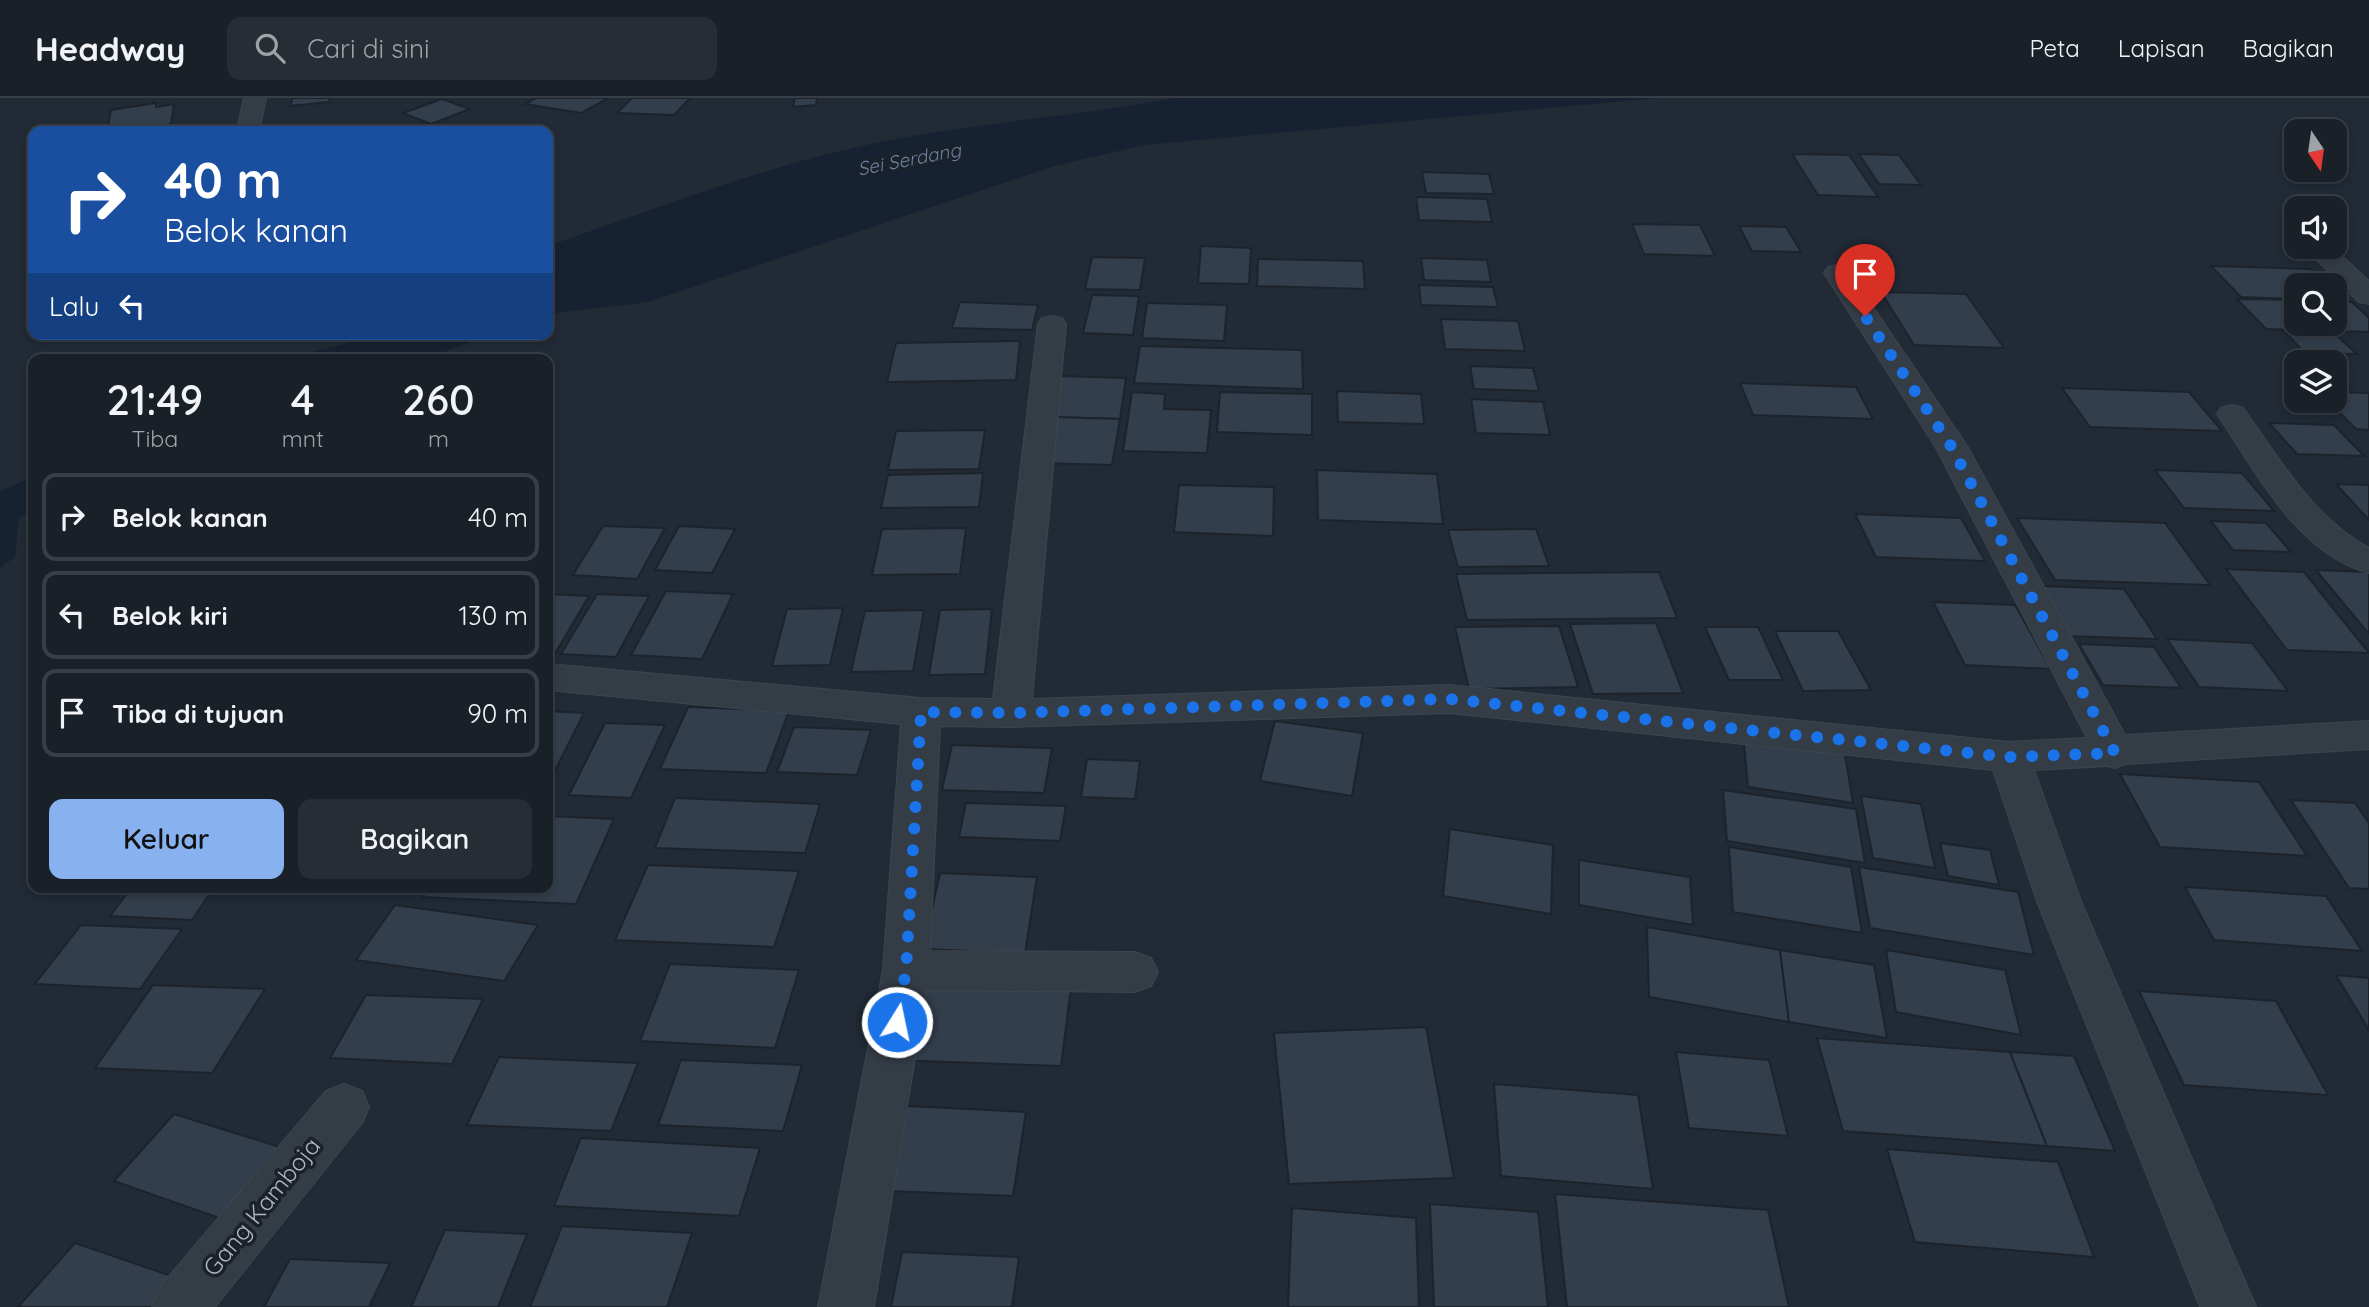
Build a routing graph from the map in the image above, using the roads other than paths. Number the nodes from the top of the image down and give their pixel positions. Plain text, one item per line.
1 (255, 98) edge
2 (249, 126) edge
3 (2330, 259) edge
4 (1837, 273) dead end
5 (2369, 296) edge
6 (1052, 324) dead end
7 (2232, 414) dead end
8 (2369, 562) edge
9 (553, 677) edge
10 (921, 712) junction
11 (1012, 713) junction
12 (2369, 735) edge
13 (2115, 753) junction
14 (2009, 757) junction
15 (906, 970) junction
16 (1135, 972) dead end
17 (344, 1107) dead end
18 (180, 1307) edge
19 (846, 1307) edge
20 (2228, 1307) edge

1 - 2 street
3 - 5 street
4 - 13 street
6 - 11 street
7 - 8 street
9 - 10 street
10 - 11 street
10 - 15 street
11 - 14 street
12 - 13 street
13 - 14 street
14 - 20 street
15 - 16 street
15 - 19 street
17 - 18 street, Gang Kamboja

